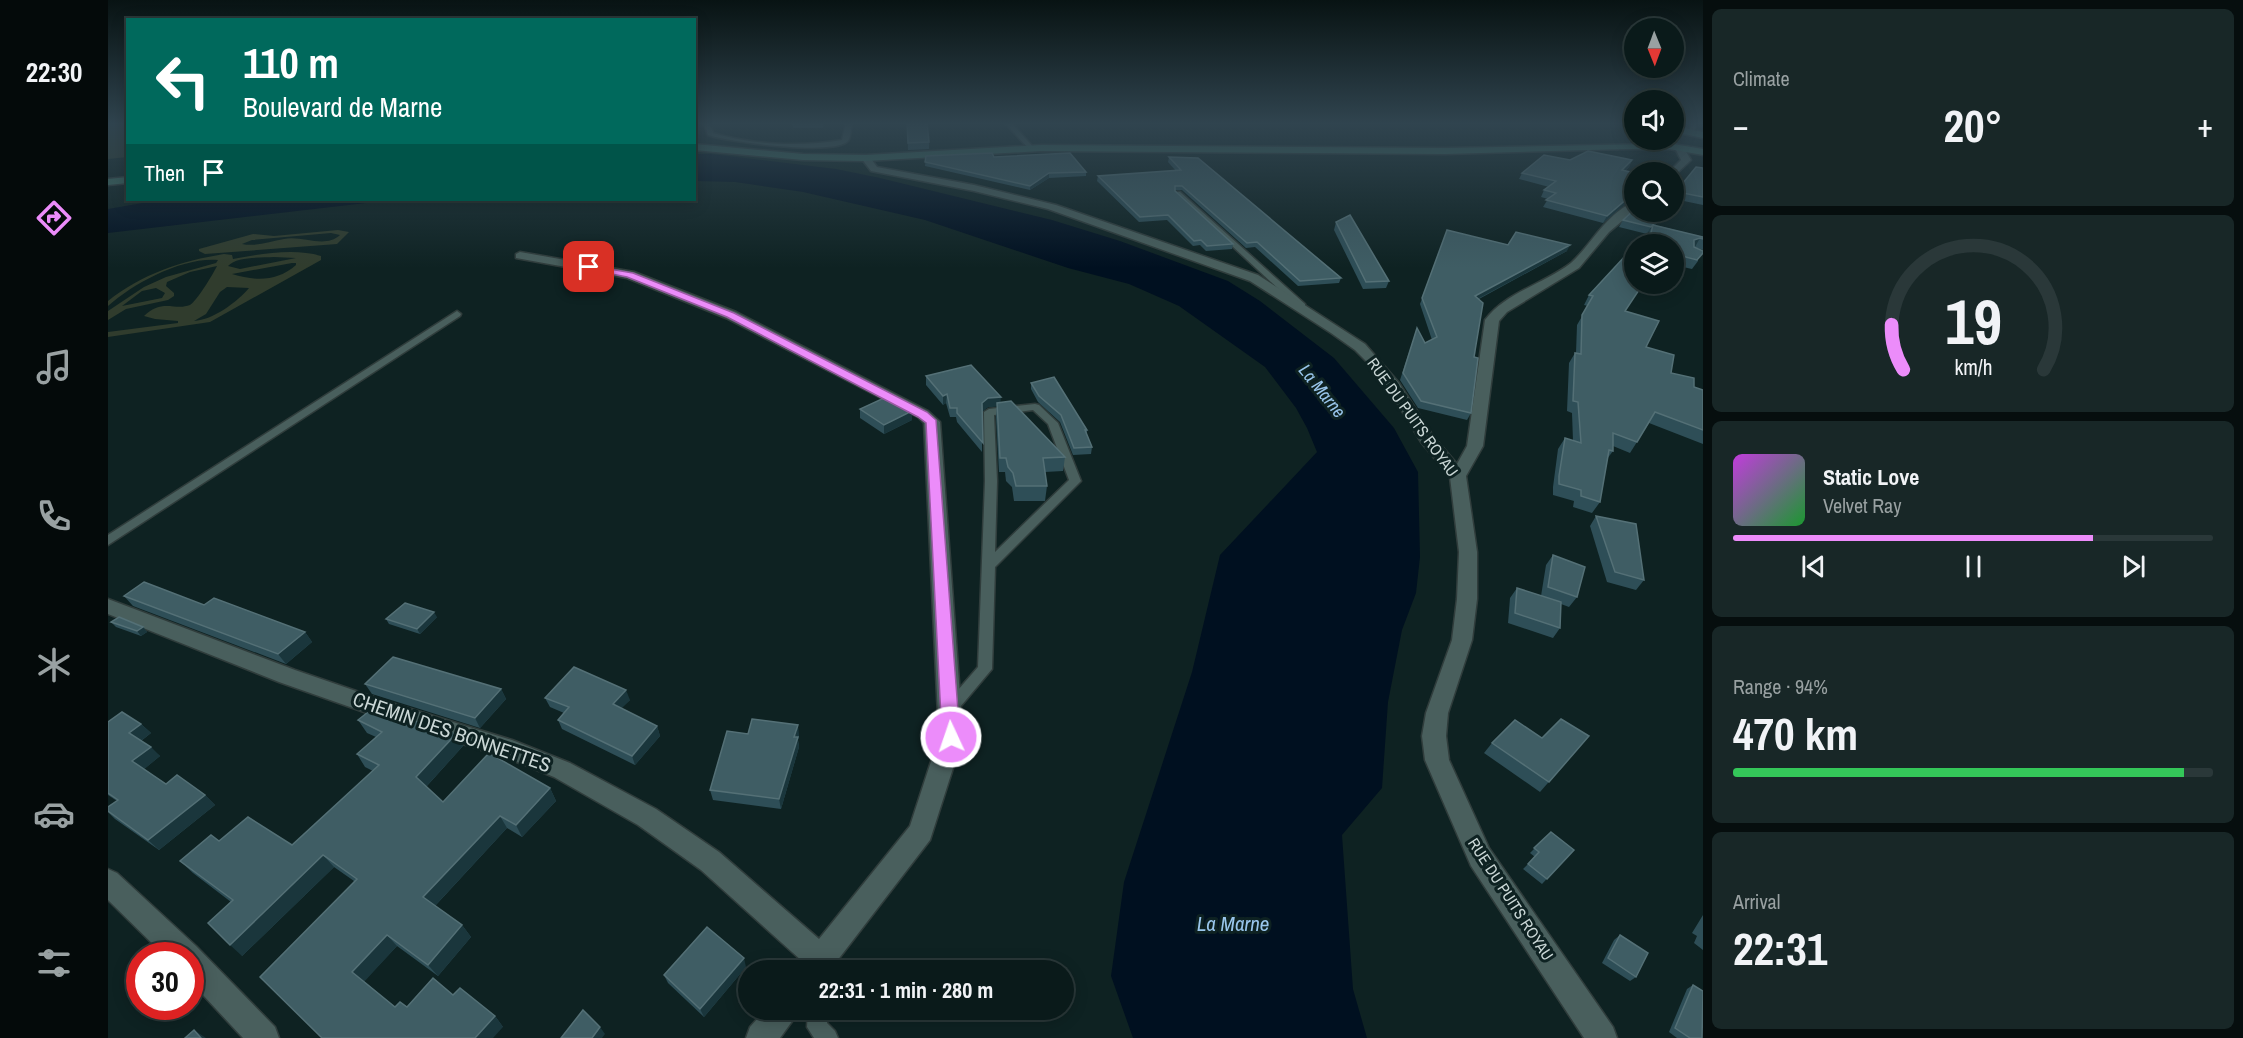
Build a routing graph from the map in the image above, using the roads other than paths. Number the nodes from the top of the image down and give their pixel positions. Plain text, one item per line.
1 (882, 170) edge
2 (126, 180) edge
3 (108, 182) edge
4 (1178, 193) edge
5 (1624, 214) edge
6 (520, 256) dead end
7 (1305, 309) junction
8 (458, 314) dead end
9 (1458, 476) junction
10 (108, 541) edge
11 (989, 565) junction
12 (108, 606) edge
13 (950, 710) junction
14 (108, 882) edge
15 (171, 942) edge
16 (811, 960) edge
17 (823, 960) edge
18 (204, 975) edge
19 (775, 1020) edge
20 (817, 1020) edge
21 (264, 1038) edge
22 (761, 1038) edge
23 (828, 1038) edge
24 (1602, 1038) edge

1 - 7 street, RUE DU PUITS ROYAU
2 - 3 street
4 - 7 lane
5 - 9 street
6 - 13 street
7 - 9 street, RUE DU PUITS ROYAU
8 - 10 lane
9 - 24 street, RUE DU PUITS ROYAU
11 - 11 lane
11 - 13 lane
12 - 16 street, CHEMIN DES BONNETTES
13 - 17 street
14 - 15 street
18 - 21 street
19 - 22 street
20 - 23 lane

